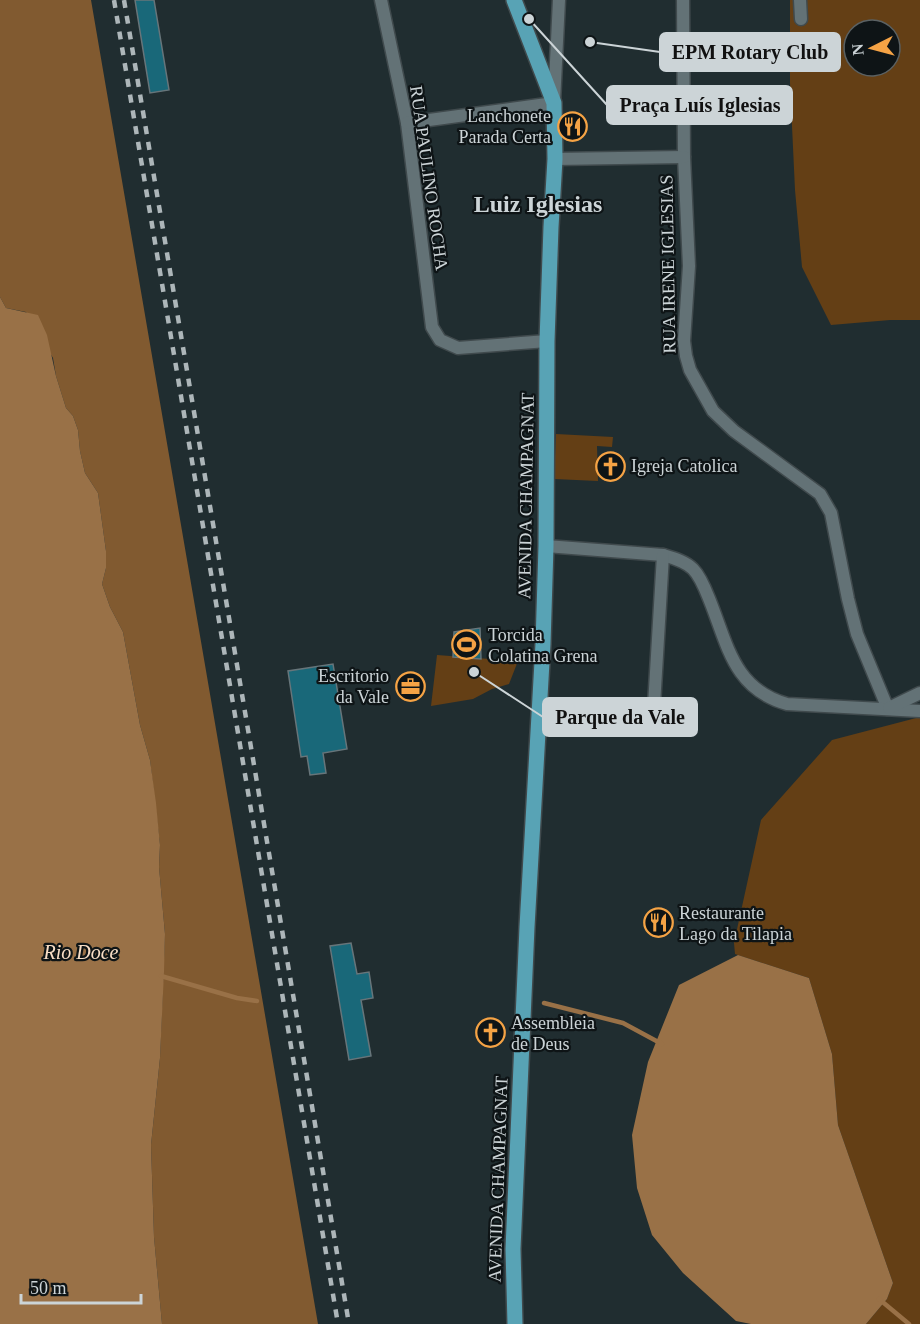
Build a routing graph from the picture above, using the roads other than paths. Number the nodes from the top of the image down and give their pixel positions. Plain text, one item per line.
1 (381, 0) edge
2 (514, 0) edge
3 (559, 0) edge
4 (683, 0) edge
5 (800, 0) edge
6 (801, 19) dead end
7 (554, 103) junction
8 (407, 123) junction
9 (684, 157) junction
10 (555, 159) junction
11 (547, 341) junction
12 (546, 546) junction
13 (663, 555) junction
14 (920, 693) edge
15 (888, 709) junction
16 (920, 711) edge
17 (652, 722) dead end
18 (515, 1324) edge

1 - 8 street, RUA PAULINO ROCHA
2 - 7 main road, AVENIDA CHAMPAGNAT
3 - 7 street
4 - 9 street, RUA IRENE IGLESIAS
5 - 6 street
7 - 8 street
7 - 10 main road, AVENIDA CHAMPAGNAT
8 - 11 street, RUA PAULINO ROCHA
9 - 10 street
9 - 15 street, RUA IRENE IGLESIAS
10 - 11 main road, AVENIDA CHAMPAGNAT
11 - 12 main road, AVENIDA CHAMPAGNAT
12 - 13 street
12 - 18 main road, AVENIDA CHAMPAGNAT
13 - 15 street
13 - 17 street
14 - 15 street
15 - 16 street

